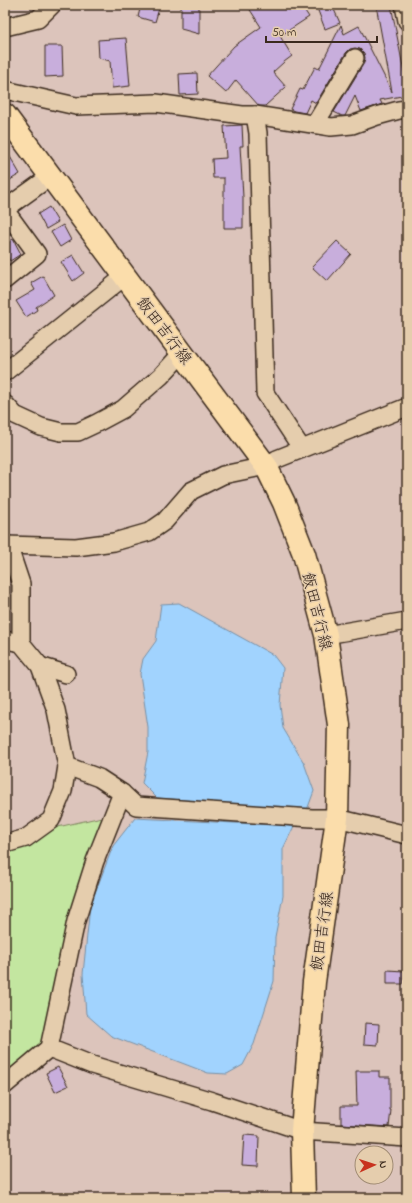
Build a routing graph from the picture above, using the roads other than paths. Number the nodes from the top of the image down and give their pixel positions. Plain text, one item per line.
1 (52, 5) edge
2 (404, 5) edge
3 (407, 21) edge
4 (5, 27) edge
5 (355, 58) dead end
6 (5, 90) edge
7 (407, 109) edge
8 (5, 115) edge
9 (255, 115) junction
10 (315, 124) junction
11 (51, 176) junction
12 (5, 210) edge
13 (125, 276) junction
14 (5, 280) edge
15 (182, 353) junction
16 (5, 372) edge
17 (5, 404) edge
18 (407, 407) edge
19 (302, 449) junction
20 (266, 466) junction
21 (6, 545) edge
22 (407, 621) edge
23 (326, 635) junction
24 (13, 641) edge
25 (40, 666) junction
26 (66, 674) dead end
27 (67, 766) junction
28 (122, 793) junction
29 (337, 818) junction
30 (407, 835) edge
31 (5, 844) edge
32 (49, 1048) junction
33 (5, 1085) edge
34 (302, 1132) junction
35 (407, 1138) edge
36 (304, 1198) edge

1 - 4 street
2 - 3 street
5 - 10 street
6 - 9 street
7 - 10 street
8 - 11 main road, 飯田吉行線
9 - 10 street
9 - 19 street
11 - 12 street
11 - 13 main road, 飯田吉行線
12 - 14 street
13 - 15 main road, 飯田吉行線
13 - 16 street
15 - 17 street
15 - 20 main road, 飯田吉行線
18 - 19 street
19 - 20 street
20 - 21 street
20 - 23 main road, 飯田吉行線
21 - 24 street
22 - 23 street
23 - 29 main road, 飯田吉行線
24 - 25 street
25 - 26 street
25 - 27 street
27 - 28 street
27 - 31 street
28 - 29 street
28 - 32 street
29 - 30 street
29 - 34 main road, 飯田吉行線
32 - 33 street
32 - 34 street
34 - 35 street
34 - 36 main road, 飯田吉行線

